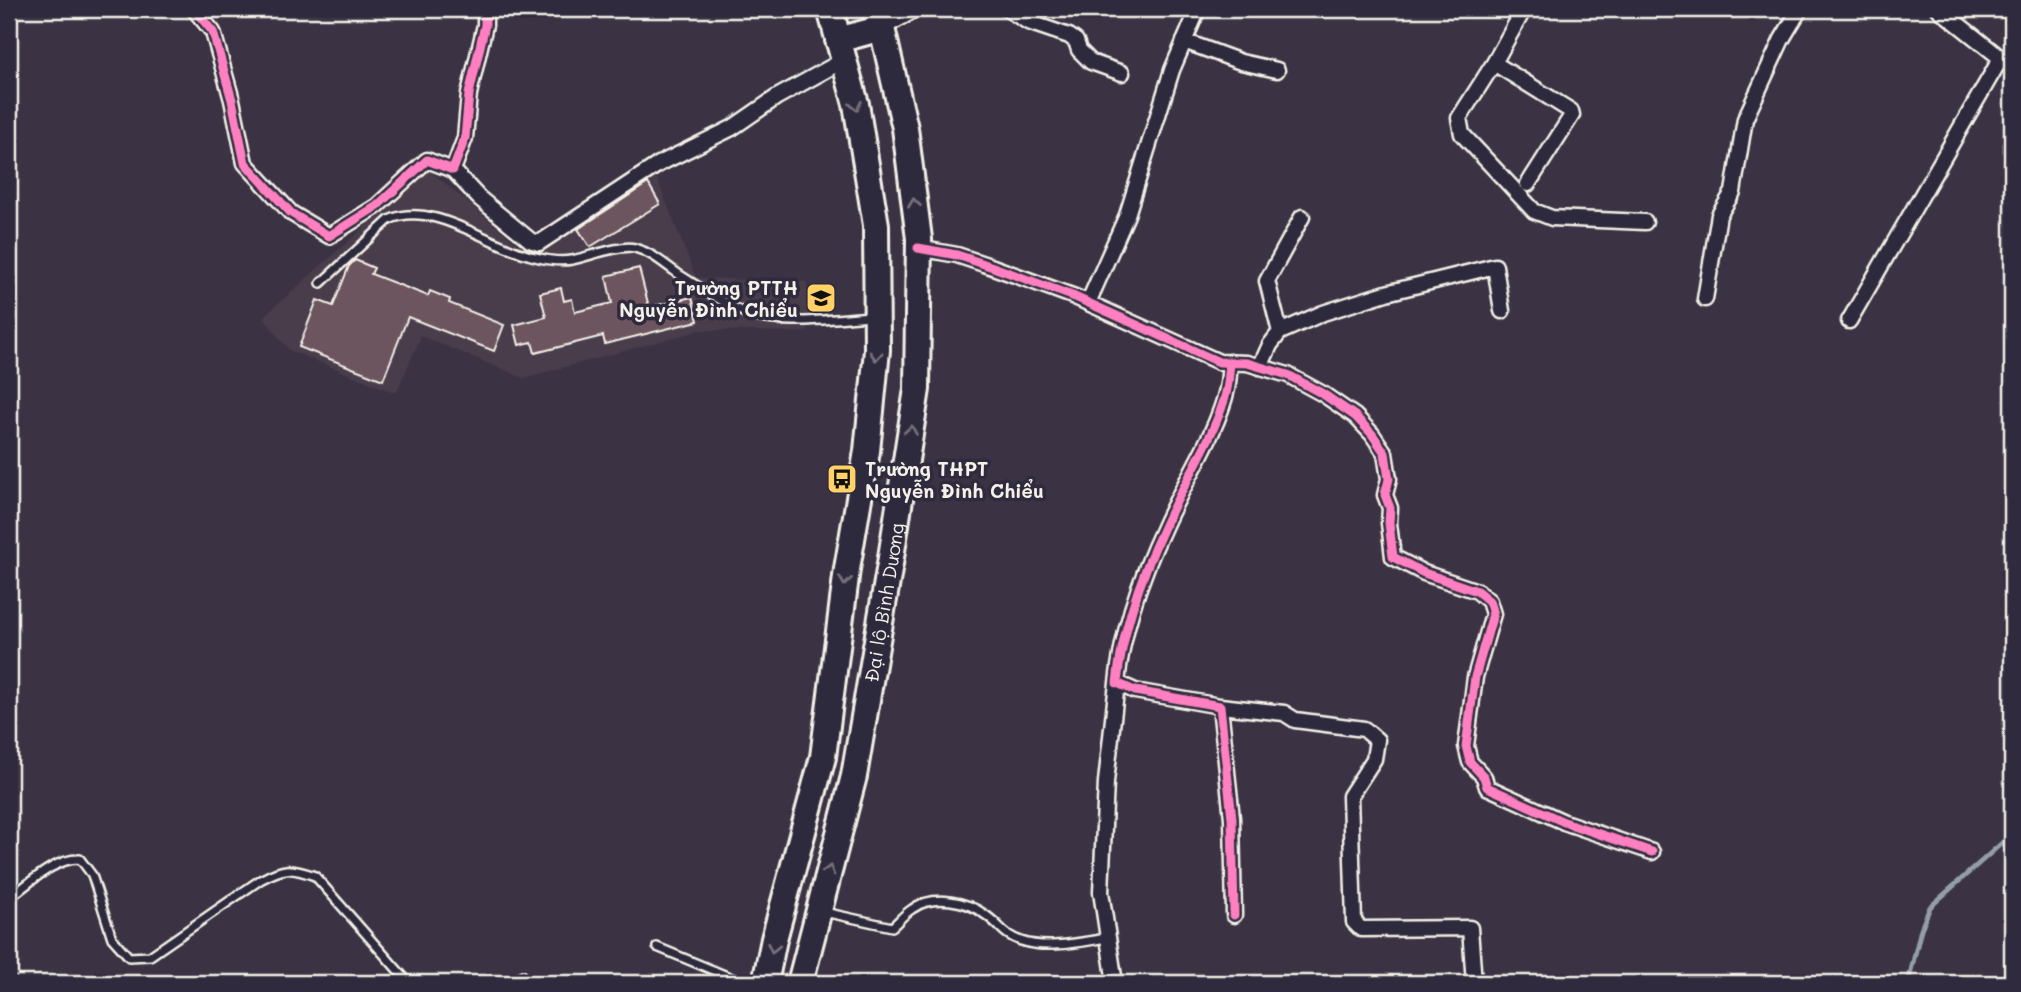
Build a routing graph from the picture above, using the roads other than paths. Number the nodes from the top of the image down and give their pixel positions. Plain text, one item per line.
1 (194, 9) edge
2 (485, 9) edge
3 (830, 9) edge
4 (917, 9) edge
5 (1007, 9) edge
6 (1198, 9) edge
7 (1524, 9) edge
8 (1800, 9) edge
9 (1939, 9) edge
10 (878, 18) edge
11 (1184, 41) junction
12 (841, 50) junction
13 (2007, 62) edge
14 (1494, 63) junction
15 (1277, 70) dead end
16 (1122, 73) dead end
17 (453, 170) junction
18 (1528, 184) dead end
19 (1302, 216) dead end
20 (1645, 222) dead end
21 (918, 247) junction
22 (321, 283) dead end
23 (1705, 299) dead end
24 (1088, 303) junction
25 (1502, 311) dead end
26 (876, 315) junction
27 (1849, 321) dead end
28 (1280, 332) junction
29 (1230, 362) junction
30 (1260, 367) junction
31 (1117, 683) junction
32 (1220, 706) junction
33 (1652, 852) dead end
34 (9, 898) edge
35 (818, 910) junction
36 (1234, 915) dead end
37 (1107, 938) junction
38 (657, 947) dead end
39 (522, 975) dead end
40 (9, 976) edge
41 (14, 983) edge
42 (410, 983) edge
43 (513, 983) edge
44 (744, 983) edge
45 (765, 983) edge
46 (800, 983) edge
47 (1115, 983) edge
48 (1474, 983) edge

1 - 17 street
2 - 17 street
3 - 12 highway, Đại lộ Bình Dương
4 - 10 street
5 - 16 street
6 - 11 street
7 - 14 street
8 - 23 street
9 - 13 street
10 - 12 highway
21 -> 10 highway, Đại lộ Bình Dương
11 - 15 street
11 - 24 street
12 - 17 street
12 -> 26 highway, Đại lộ Bình Dương
13 - 27 street
14 - 18 street
14 - 20 street
19 - 28 street
21 - 24 street
35 -> 21 highway, Đại lộ Bình Dương
22 - 26 lane
24 - 29 street
25 - 28 street
26 -> 45 highway, Đại lộ Bình Dương
28 - 30 street
29 - 30 street
29 - 31 street
30 - 33 street
31 - 32 street
31 - 37 street
32 - 36 street
32 - 48 street
34 - 42 lane
35 - 37 lane
35 - 46 highway, Đại lộ Bình Dương
37 - 47 street
38 - 44 lane
39 - 43 lane
40 - 41 lane

